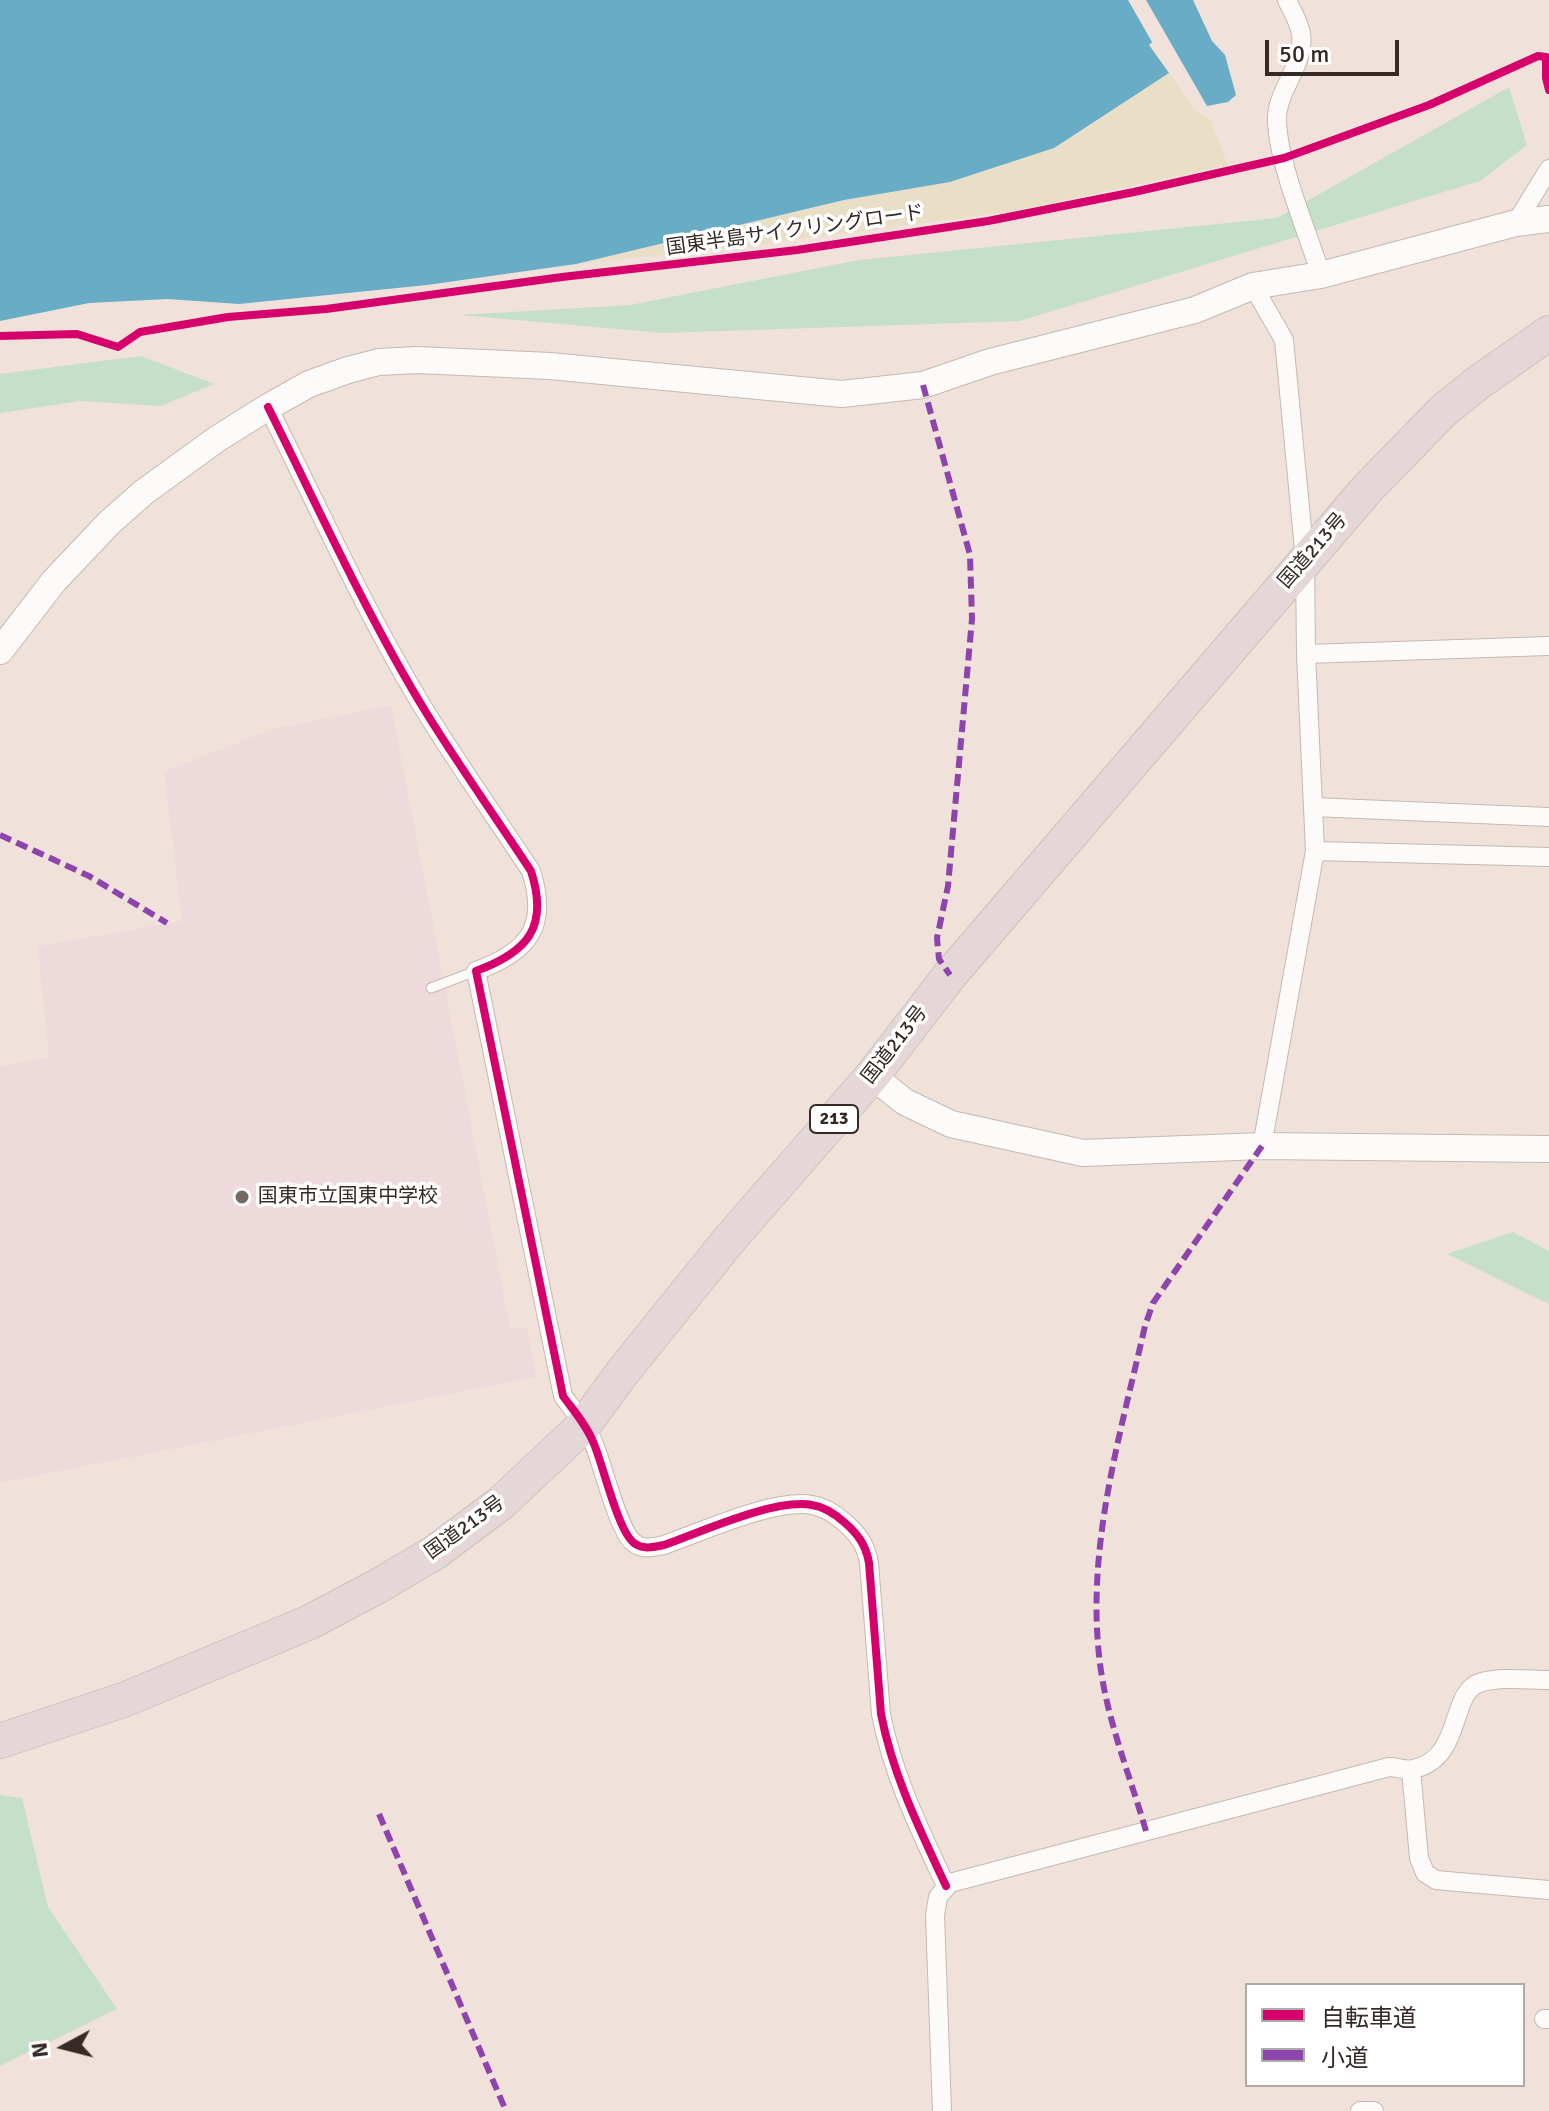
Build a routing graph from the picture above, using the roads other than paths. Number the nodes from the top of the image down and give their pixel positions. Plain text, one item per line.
1 (1287, 0) edge
2 (1549, 169) edge
3 (1549, 219) edge
4 (1516, 223) junction
5 (1321, 275) junction
6 (1253, 286) junction
7 (1549, 333) edge
8 (268, 407) junction
9 (1305, 560) junction
10 (1549, 646) edge
11 (0, 651) edge
12 (1306, 654) junction
13 (1313, 807) junction
14 (1549, 817) edge
15 (1315, 851) junction
16 (1549, 857) edge
17 (476, 971) junction
18 (431, 988) dead end
19 (872, 1076) junction
20 (1262, 1146) junction
21 (1549, 1149) edge
22 (584, 1425) junction
23 (1549, 1680) edge
24 (0, 1741) edge
25 (1411, 1770) junction
26 (946, 1886) junction
27 (1549, 1890) edge
28 (942, 2111) edge
29 (1360, 2111) edge
30 (1374, 2111) edge

1 - 5 street
2 - 4 street
3 - 4 street
4 - 5 street
5 - 6 street
6 - 8 street
6 - 9 street
7 - 9 highway, 国道213号 / 213
8 - 11 street
8 - 17 street
9 - 12 street
9 - 19 highway, 国道213号 / 213
10 - 12 street
12 - 13 street
13 - 14 street
13 - 15 street
15 - 16 street
15 - 20 street
17 - 18 lane
17 - 22 street
19 - 20 street
19 - 22 highway, 国道213号 / 213
20 - 21 street
22 - 24 highway, 国道213号 / 213
22 - 26 street
23 - 25 street
25 - 26 street
25 - 27 street
26 - 28 street
29 - 30 street

